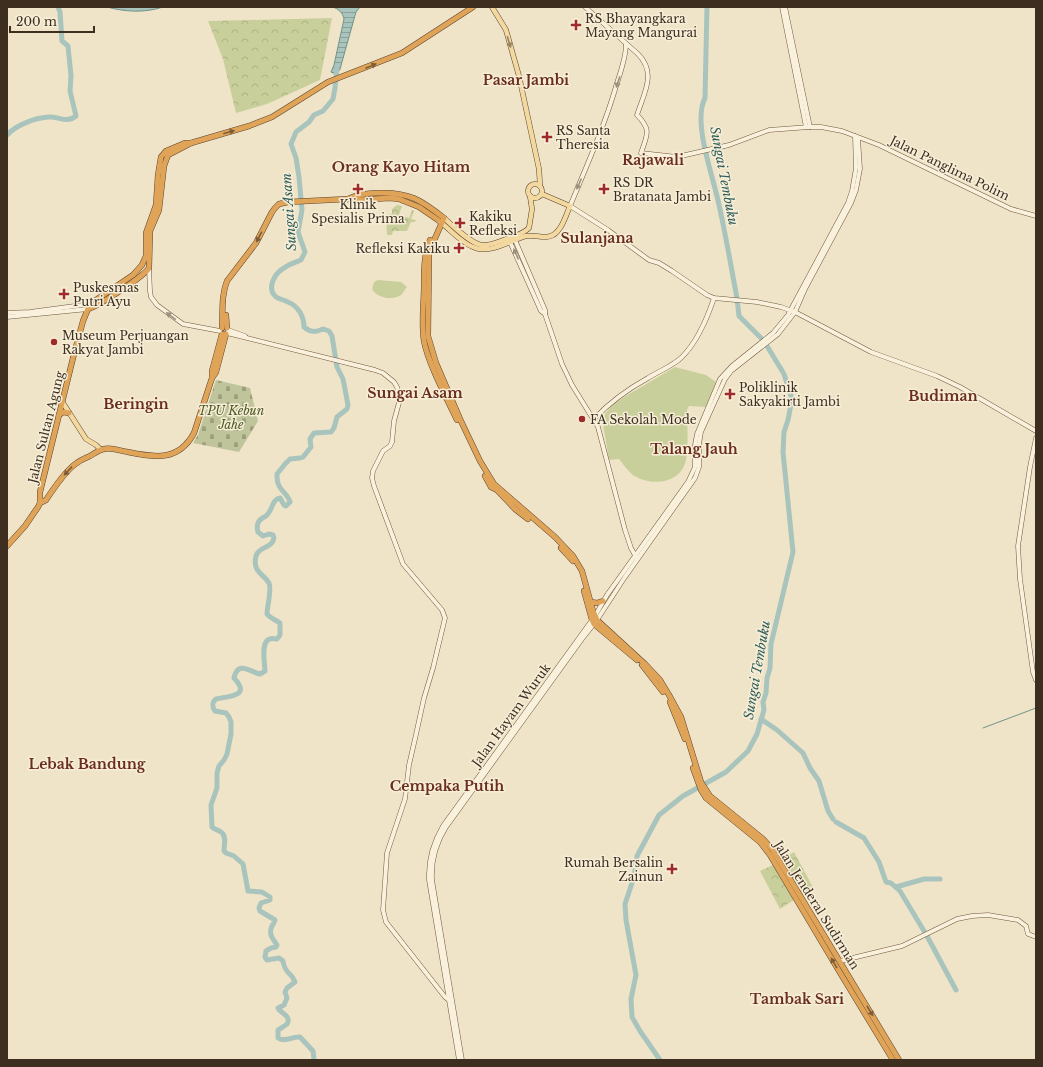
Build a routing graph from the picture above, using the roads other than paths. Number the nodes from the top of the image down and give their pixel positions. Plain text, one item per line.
1 (468, 7) edge
2 (473, 7) edge
3 (492, 7) edge
4 (585, 7) edge
5 (783, 7) edge
6 (626, 44) junction
7 (397, 55) junction
8 (808, 127) junction
9 (857, 136) junction
10 (539, 175) junction
11 (534, 183) junction
12 (540, 185) junction
13 (542, 194) junction
14 (530, 196) junction
15 (570, 206) junction
16 (1036, 216) edge
17 (441, 219) junction
18 (527, 233) junction
19 (513, 241) junction
20 (147, 258) junction
21 (149, 268) junction
22 (138, 278) junction
23 (150, 284) junction
24 (714, 298) junction
25 (89, 306) junction
26 (793, 312) junction
27 (7, 313) edge
28 (7, 317) edge
29 (225, 331) junction
30 (63, 403) junction
31 (69, 413) junction
32 (707, 414) junction
33 (59, 415) junction
34 (594, 419) junction
35 (1036, 431) edge
36 (1036, 438) edge
37 (101, 450) junction
38 (40, 503) junction
39 (667, 514) junction
40 (7, 546) edge
41 (636, 556) junction
42 (603, 601) junction
43 (591, 602) junction
44 (595, 620) junction
45 (1036, 680) edge
46 (794, 889) junction
47 (1036, 937) edge
48 (840, 961) junction
49 (857, 995) junction
50 (451, 1001) junction
51 (878, 1030) junction
52 (458, 1060) edge
53 (462, 1060) edge
54 (894, 1060) edge
55 (900, 1060) edge

1 - 7 highway
2 - 7 highway
3 -> 10 main road
4 - 6 main road
5 - 8 main road
5 - 8 main road
6 - 8 main road, Jalan Panglima Polim
6 -> 15 main road
20 -> 7 highway
8 - 9 main road, Jalan Panglima Polim
9 - 16 main road, Jalan Panglima Polim
9 - 26 main road
10 - 11 main road
10 - 12 main road
11 - 12 main road
11 - 14 main road
12 - 13 main road
13 - 14 main road
13 - 15 main road
14 - 18 main road
15 - 18 main road
15 - 24 main road
17 - 18 main road
17 - 19 main road
17 -> 29 highway
17 - 43 highway
17 - 44 highway
18 - 19 main road
19 - 34 main road
20 - 21 highway
20 - 25 highway
21 - 22 highway
21 - 23 main road
22 - 23 main road
22 - 25 highway
29 -> 23 main road
24 - 26 main road
24 - 34 main road
25 - 27 main road
25 - 28 main road
25 - 30 highway, Jalan Sultan Agung
26 - 32 main road
26 - 32 main road
26 - 35 main road
29 - 37 highway
29 - 50 main road
30 - 31 main road
30 - 33 highway, Jalan Sultan Agung
31 - 33 highway
31 - 37 main road
32 - 39 main road
33 - 38 highway, Jalan Sultan Agung
34 - 41 main road
36 - 45 main road
37 -> 38 highway
38 - 40 highway, Jalan Sultan Agung
39 - 41 main road
39 - 44 main road
41 - 42 main road
42 - 43 highway
42 - 44 main road
43 - 44 highway
44 - 46 highway, Jalan Jenderal Sudirman
44 - 50 main road, Jalan Hayam Wuruk
46 - 48 highway, Jalan Jenderal Sudirman
49 -> 46 highway, Jalan Jenderal Sudirman
47 - 48 main road
48 - 49 highway, Jalan Jenderal Sudirman
49 - 51 highway, Jalan Jenderal Sudirman
50 - 52 main road, Jalan Hayam Wuruk
50 - 53 main road, Jalan Hayam Wuruk
51 - 54 highway, Jalan Jenderal Sudirman
51 - 55 highway, Jalan Jenderal Sudirman

